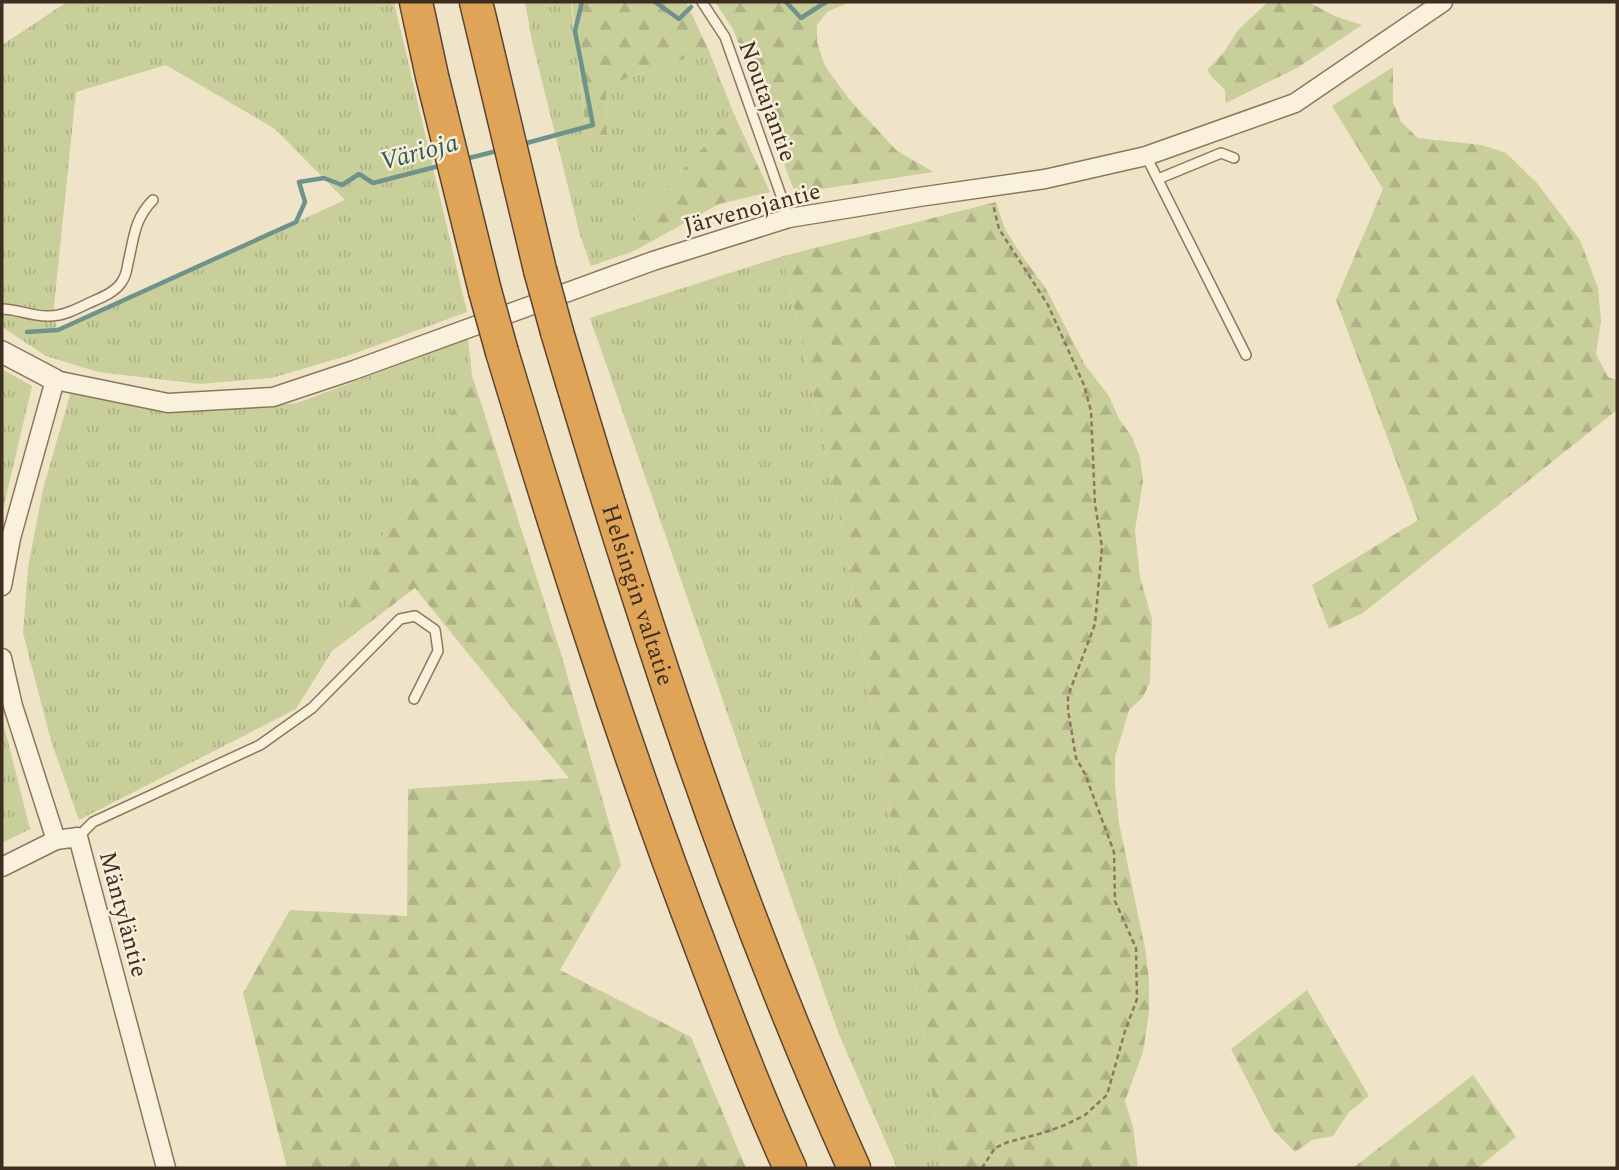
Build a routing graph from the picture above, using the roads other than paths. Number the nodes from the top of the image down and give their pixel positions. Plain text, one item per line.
1 (416, 2) edge
2 (476, 2) edge
3 (702, 2) edge
4 (1443, 2) edge
5 (1146, 156) junction
6 (1234, 159) dead end
7 (1158, 179) junction
8 (153, 200) dead end
9 (789, 218) junction
10 (2, 309) edge
11 (2, 352) edge
12 (1246, 355) dead end
13 (55, 380) junction
14 (2, 586) edge
15 (2, 658) edge
16 (414, 699) dead end
17 (78, 837) junction
18 (56, 840) junction
19 (2, 867) edge
20 (166, 1168) edge
21 (790, 1168) edge
22 (854, 1168) edge

1 - 21 highway, bridge
2 - 22 highway, Helsingin valtatie, bridge
3 - 9 lane, Noutajantie
4 - 5 street, Järvenojantie
5 - 7 lane
5 - 9 street, Järvenojantie
6 - 7 lane
7 - 12 lane
8 - 10 lane
9 - 13 street, Järvenojantie
11 - 13 street
13 - 14 street
15 - 18 street
16 - 17 lane
17 - 18 street, Mäntyläntie
17 - 20 street, Mäntyläntie
18 - 19 street, Mäntyläntie

